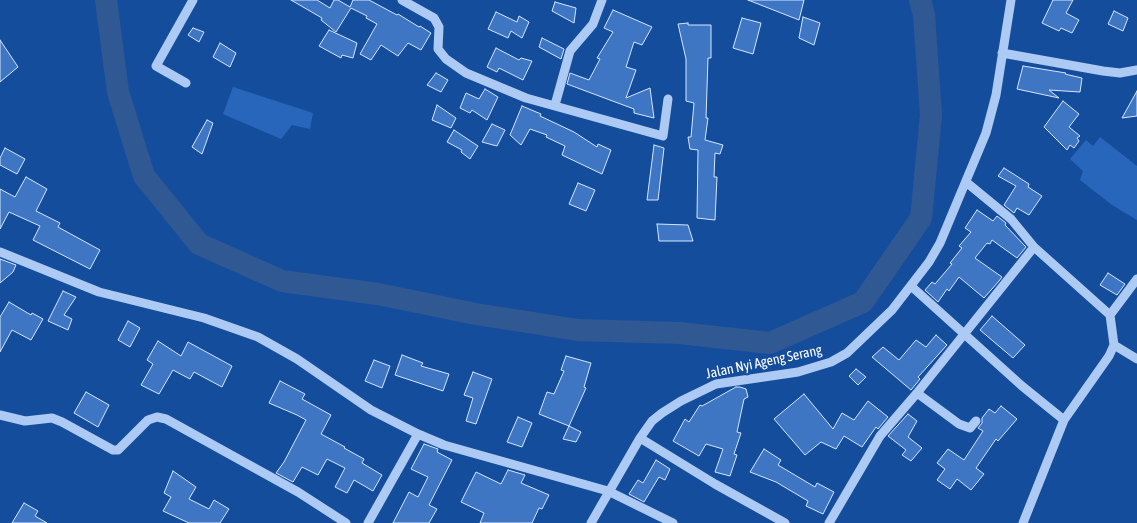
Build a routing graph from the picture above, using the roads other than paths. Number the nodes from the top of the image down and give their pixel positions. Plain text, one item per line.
1 (193, 0) edge
2 (402, 0) edge
3 (602, 0) edge
4 (1011, 0) edge
5 (1002, 53) junction
6 (1137, 70) edge
7 (186, 83) dead end
8 (668, 99) dead end
9 (555, 105) junction
10 (966, 182) junction
11 (1034, 247) junction
12 (0, 252) edge
13 (1137, 279) edge
14 (911, 286) junction
15 (1110, 315) junction
16 (965, 335) junction
17 (1114, 345) junction
18 (1137, 358) edge
19 (917, 393) junction
20 (0, 415) edge
21 (1064, 420) junction
22 (976, 421) dead end
23 (418, 434) junction
24 (640, 438) junction
25 (608, 491) junction
26 (346, 523) edge
27 (368, 523) edge
28 (592, 523) edge
29 (673, 523) edge
30 (785, 523) edge
31 (829, 523) edge
32 (1024, 523) edge

1 - 7 street
2 - 9 street
3 - 9 street
4 - 5 street, Jalan Nyi Ageng Serang
5 - 6 street
5 - 10 street, Jalan Nyi Ageng Serang
8 - 9 street
10 - 11 street
10 - 14 street, Jalan Nyi Ageng Serang
11 - 15 street
11 - 16 street
12 - 23 street
13 - 15 street
14 - 16 street
14 - 24 street, Jalan Nyi Ageng Serang
15 - 17 street
16 - 19 street
16 - 21 street
17 - 18 street
17 - 21 street
19 - 22 street
19 - 31 street
20 - 26 street
21 - 32 street
23 - 25 street
23 - 27 street
24 - 25 street, Jalan Nyi Ageng Serang
24 - 30 street
25 - 28 street, Jalan Nyi Ageng Serang
25 - 29 street

